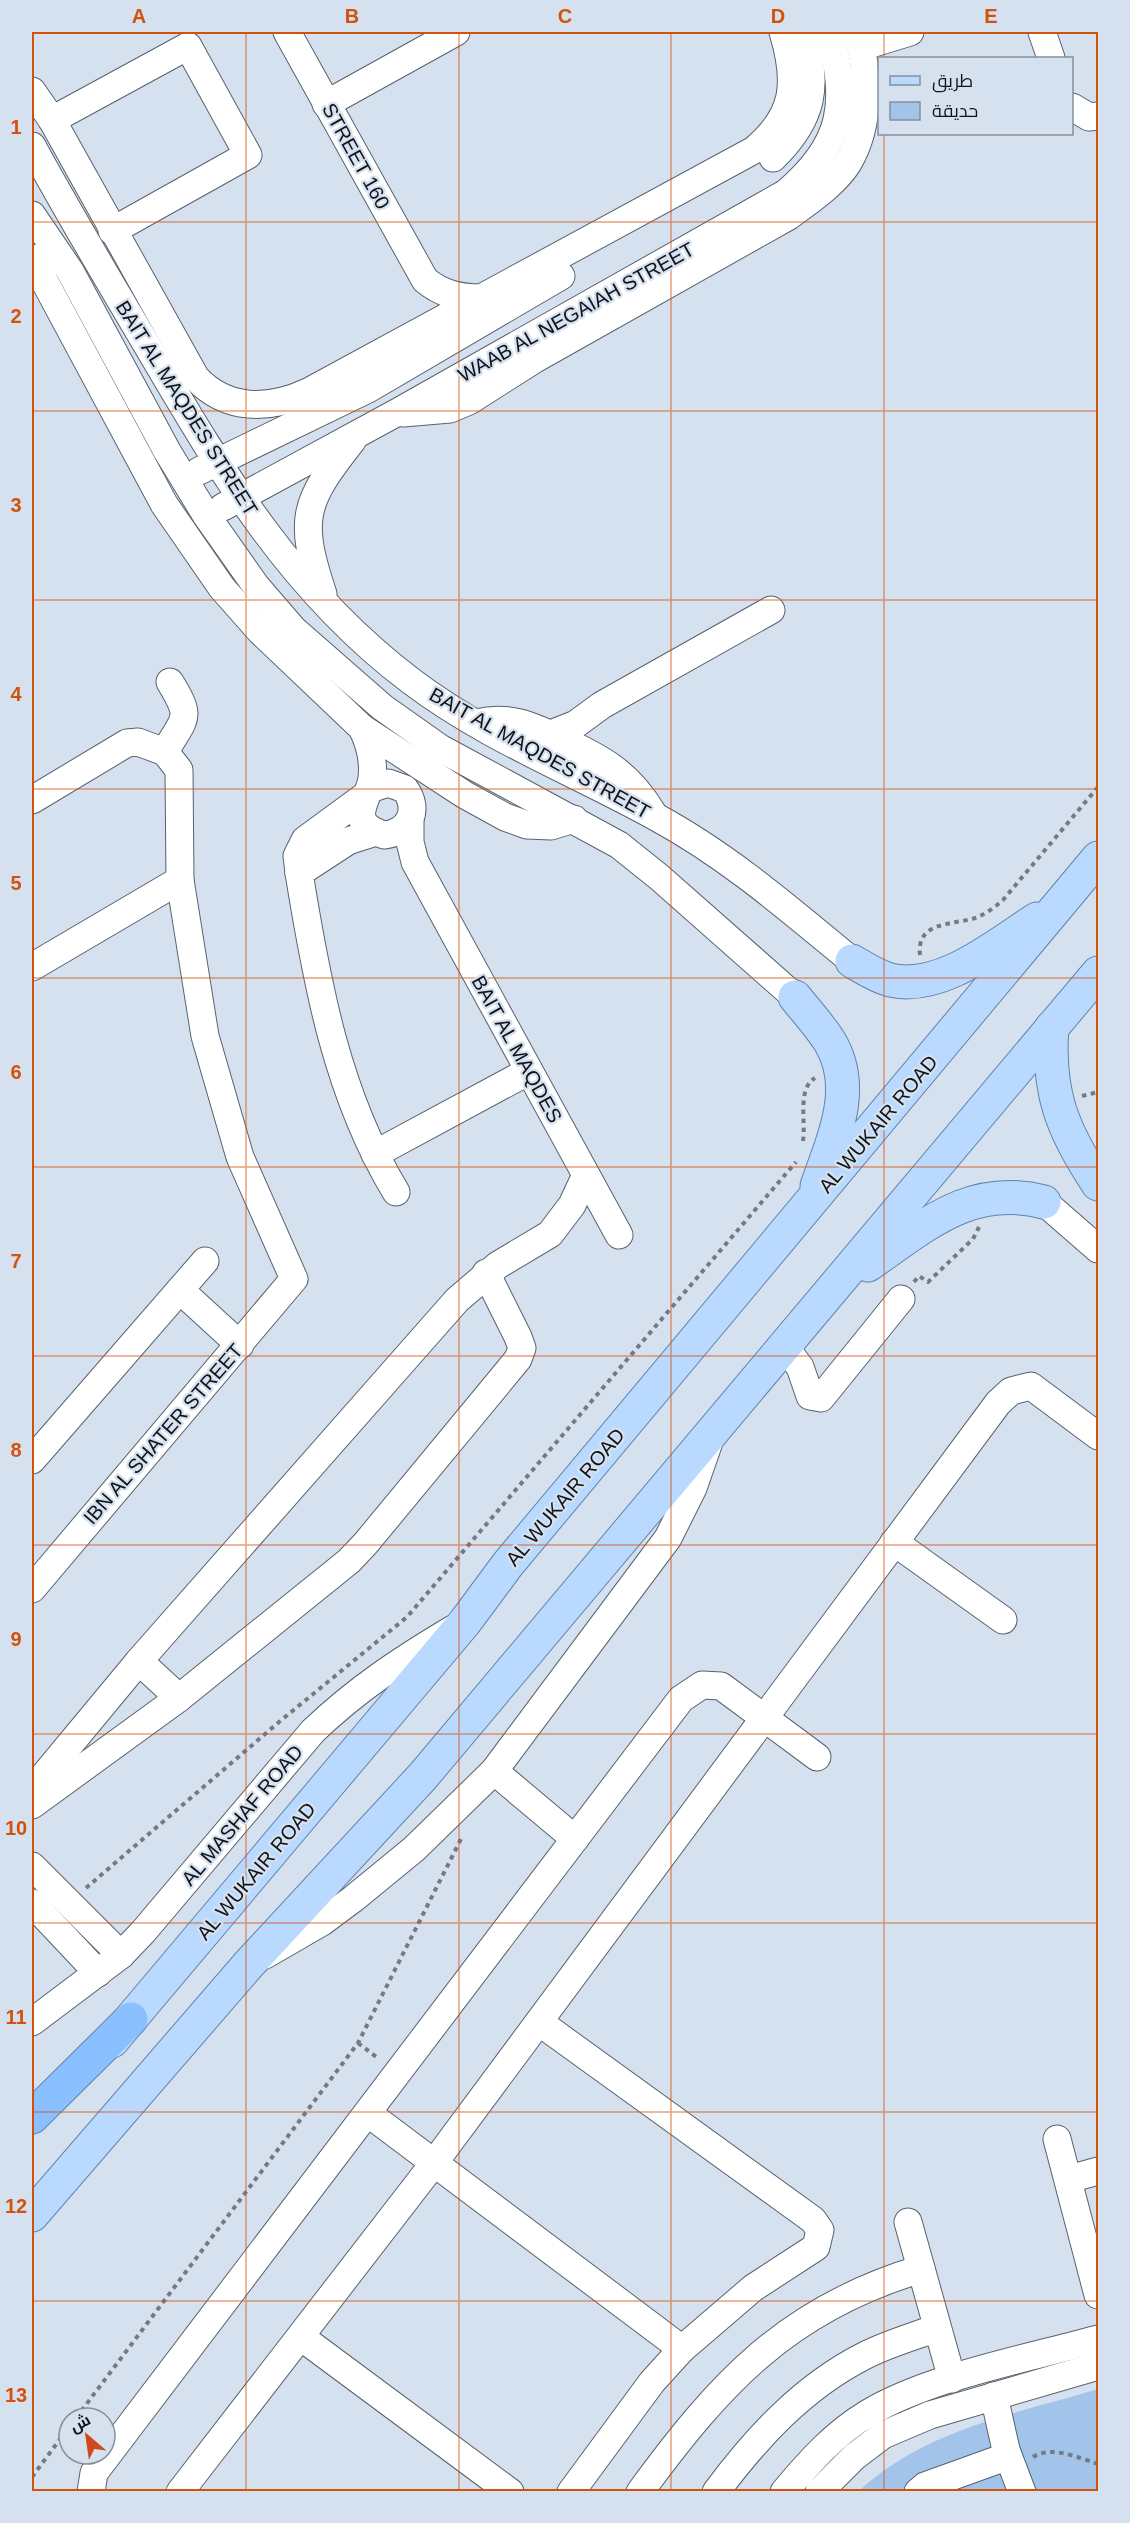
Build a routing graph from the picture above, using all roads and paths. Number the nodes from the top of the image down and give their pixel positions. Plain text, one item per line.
1 (287, 32) edge
2 (456, 32) edge
3 (783, 32) edge
4 (804, 32) edge
5 (830, 32) edge
6 (909, 32) edge
7 (1042, 32) edge
8 (859, 39) edge
9 (1051, 57) edge
10 (32, 91) edge
11 (326, 104) junction
12 (1073, 108) edge
13 (1098, 116) edge
14 (52, 120) junction
15 (32, 146) edge
16 (71, 156) junction
17 (59, 196) junction
18 (32, 215) edge
19 (112, 231) junction
20 (32, 258) edge
21 (425, 280) junction
22 (481, 298) junction
23 (410, 338) junction
24 (396, 413) junction
25 (357, 434) junction
26 (216, 462) junction
27 (184, 479) junction
28 (239, 498) junction
29 (206, 515) junction
30 (328, 607) junction
31 (771, 610) dead end
32 (315, 650) junction
33 (170, 682) dead end
34 (602, 705) junction
35 (352, 720) junction
36 (476, 723) junction
37 (551, 734) junction
38 (165, 752) junction
39 (598, 756) junction
40 (1098, 787) edge
41 (367, 792) junction
42 (465, 795) junction
43 (32, 800) edge
44 (654, 816) junction
45 (411, 818) junction
46 (574, 819) junction
47 (380, 833) junction
48 (327, 838) junction
49 (1098, 858) edge
50 (415, 862) junction
51 (180, 879) junction
52 (1059, 906) junction
53 (852, 961) joint
54 (32, 967) edge
55 (1098, 973) edge
56 (925, 981) junction
57 (795, 997) joint
58 (1052, 1027) junction
59 (529, 1071) junction
60 (375, 1154) junction
61 (791, 1169) dead end
62 (586, 1175) junction
63 (1098, 1184) edge
64 (396, 1192) dead end
65 (977, 1200) junction
66 (1044, 1202) joint
67 (811, 1205) junction
68 (619, 1235) dead end
69 (1098, 1249) edge
70 (205, 1261) dead end
71 (486, 1273) junction
72 (836, 1286) junction
73 (180, 1290) junction
74 (901, 1299) joint
75 (240, 1345) junction
76 (784, 1347) junction
77 (713, 1428) junction
78 (1098, 1436) edge
79 (32, 1460) edge
80 (894, 1542) junction
81 (32, 1589) edge
82 (1003, 1620) dead end
83 (465, 1622) junction
84 (139, 1661) junction
85 (179, 1698) junction
86 (763, 1717) junction
87 (818, 1757) dead end
88 (494, 1772) junction
89 (32, 1790) edge
90 (32, 1806) edge
91 (463, 1834) dead end
92 (575, 1839) junction
93 (32, 1866) edge
94 (32, 1903) edge
95 (69, 1904) junction
96 (121, 1955) junction
97 (248, 1965) junction
98 (98, 1973) junction
99 (131, 2019) junction
100 (32, 2022) edge
101 (539, 2022) junction
102 (369, 2114) junction
103 (32, 2118) edge
104 (32, 2135) edge
105 (1057, 2139) dead end
106 (434, 2163) junction
107 (1098, 2171) edge
108 (1069, 2179) junction
109 (32, 2215) edge
110 (908, 2222) dead end
111 (921, 2269) junction
112 (1098, 2295) edge
113 (937, 2328) junction
114 (301, 2337) junction
115 (1098, 2339) edge
116 (682, 2349) junction
117 (1098, 2366) edge
118 (952, 2379) junction
119 (994, 2396) junction
120 (85, 2406) edge
121 (57, 2443) edge
122 (1006, 2450) junction
123 (1098, 2464) edge
124 (32, 2476) edge
125 (1021, 2487) edge
126 (91, 2492) edge
127 (180, 2492) edge
128 (510, 2492) edge
129 (571, 2492) edge
130 (640, 2492) edge
131 (716, 2492) edge
132 (784, 2492) edge
133 (819, 2492) edge
134 (918, 2492) edge

1 - 11 street, STREET 160
2 - 11 street
3 - 22 street
4 - 26 street, WAAB AL NEGAIAH STREET
5 - 24 street, WAAB AL NEGAIAH STREET
6 - 8 street
7 - 9 street
8 - 24 street
10 - 14 street, BAIT AL MAQDES STREET
11 - 21 street, STREET 160
12 - 13 street
14 - 16 street, BAIT AL MAQDES STREET
14 - 19 street
15 - 17 street, BAIT AL MAQDES STREET
16 - 17 street
16 - 19 street, BAIT AL MAQDES STREET
17 - 26 street, BAIT AL MAQDES STREET
18 - 27 street, BAIT AL MAQDES STREET
19 - 23 street, BAIT AL MAQDES STREET
20 - 35 street, BAIT AL MAQDES STREET
21 - 22 street
21 - 23 street
22 - 23 street
24 - 25 street, WAAB AL NEGAIAH STREET
25 - 28 street, WAAB AL NEGAIAH STREET
25 - 30 street
26 - 27 street, WAAB AL NEGAIAH STREET
26 - 28 street, BAIT AL MAQDES STREET
27 - 29 street, BAIT AL MAQDES STREET
28 - 29 street, WAAB AL NEGAIAH STREET
28 - 30 street, BAIT AL MAQDES STREET
29 - 32 street, BAIT AL MAQDES STREET
30 - 36 street, BAIT AL MAQDES STREET
31 - 34 street
32 - 35 street
32 - 46 street, BAIT AL MAQDES STREET
33 - 38 street
34 - 37 street
34 - 39 street
35 - 41 street
35 - 42 street, BAIT AL MAQDES STREET
36 - 37 street
36 - 44 street, BAIT AL MAQDES STREET
37 - 39 street
38 - 43 street
38 - 51 street
39 - 44 street
40 - 56 path
41 - 45 street
41 - 47 street
41 - 48 street
42 - 45 street
42 - 46 street, BAIT AL MAQDES STREET
44 - 53 street, BAIT AL MAQDES STREET
45 - 47 street
45 - 50 street, BAIT AL MAQDES
46 - 57 street, BAIT AL MAQDES STREET
47 - 48 street
47 - 50 street, BAIT AL MAQDES
48 - 60 street
49 - 52 main road, AL WUKAIR ROAD
50 - 59 street, BAIT AL MAQDES
51 - 54 street
51 - 75 street, IBN AL SHATER STREET
52 - 56 main road
52 - 67 main road, AL WUKAIR ROAD
53 - 56 main road
55 - 58 main road
57 - 67 main road
58 - 63 main road
58 - 72 main road
59 - 60 street
59 - 62 street, BAIT AL MAQDES
60 - 64 street
61 - 95 path
62 - 68 street, BAIT AL MAQDES
62 - 71 street
65 - 66 main road
65 - 72 main road
65 - 74 path
66 - 69 street
67 - 83 main road, AL WUKAIR ROAD
70 - 73 street
71 - 84 street
71 - 85 street
72 - 76 main road
73 - 75 street
73 - 79 street
74 - 76 street
75 - 81 street, IBN AL SHATER STREET
76 - 77 main road
77 - 88 street
77 - 97 main road
78 - 80 street
80 - 82 street
80 - 86 street
83 - 96 street, AL MASHAF ROAD
83 - 99 main road, AL WUKAIR ROAD
84 - 85 street
84 - 89 street
85 - 90 street
86 - 87 street
86 - 92 street
86 - 101 street
88 - 92 street
88 - 97 street
91 - 120 path
92 - 102 street
93 - 95 street
94 - 98 street
95 - 96 street
96 - 98 street, AL MASHAF ROAD
97 - 109 main road
98 - 100 street, AL MASHAF ROAD
99 - 103 highway
99 - 104 main road, AL WUKAIR ROAD
101 - 106 street
101 - 116 street
102 - 106 street
102 - 126 street
105 - 108 street
106 - 114 street
106 - 116 street
107 - 108 street
108 - 112 street
110 - 111 street
111 - 113 street
111 - 130 street
113 - 118 street
113 - 131 street
114 - 127 street
114 - 128 street
115 - 118 street
116 - 129 street
117 - 119 street
118 - 132 street
119 - 122 street
119 - 133 street
121 - 124 path
122 - 125 street
122 - 134 street
123 - 125 path

